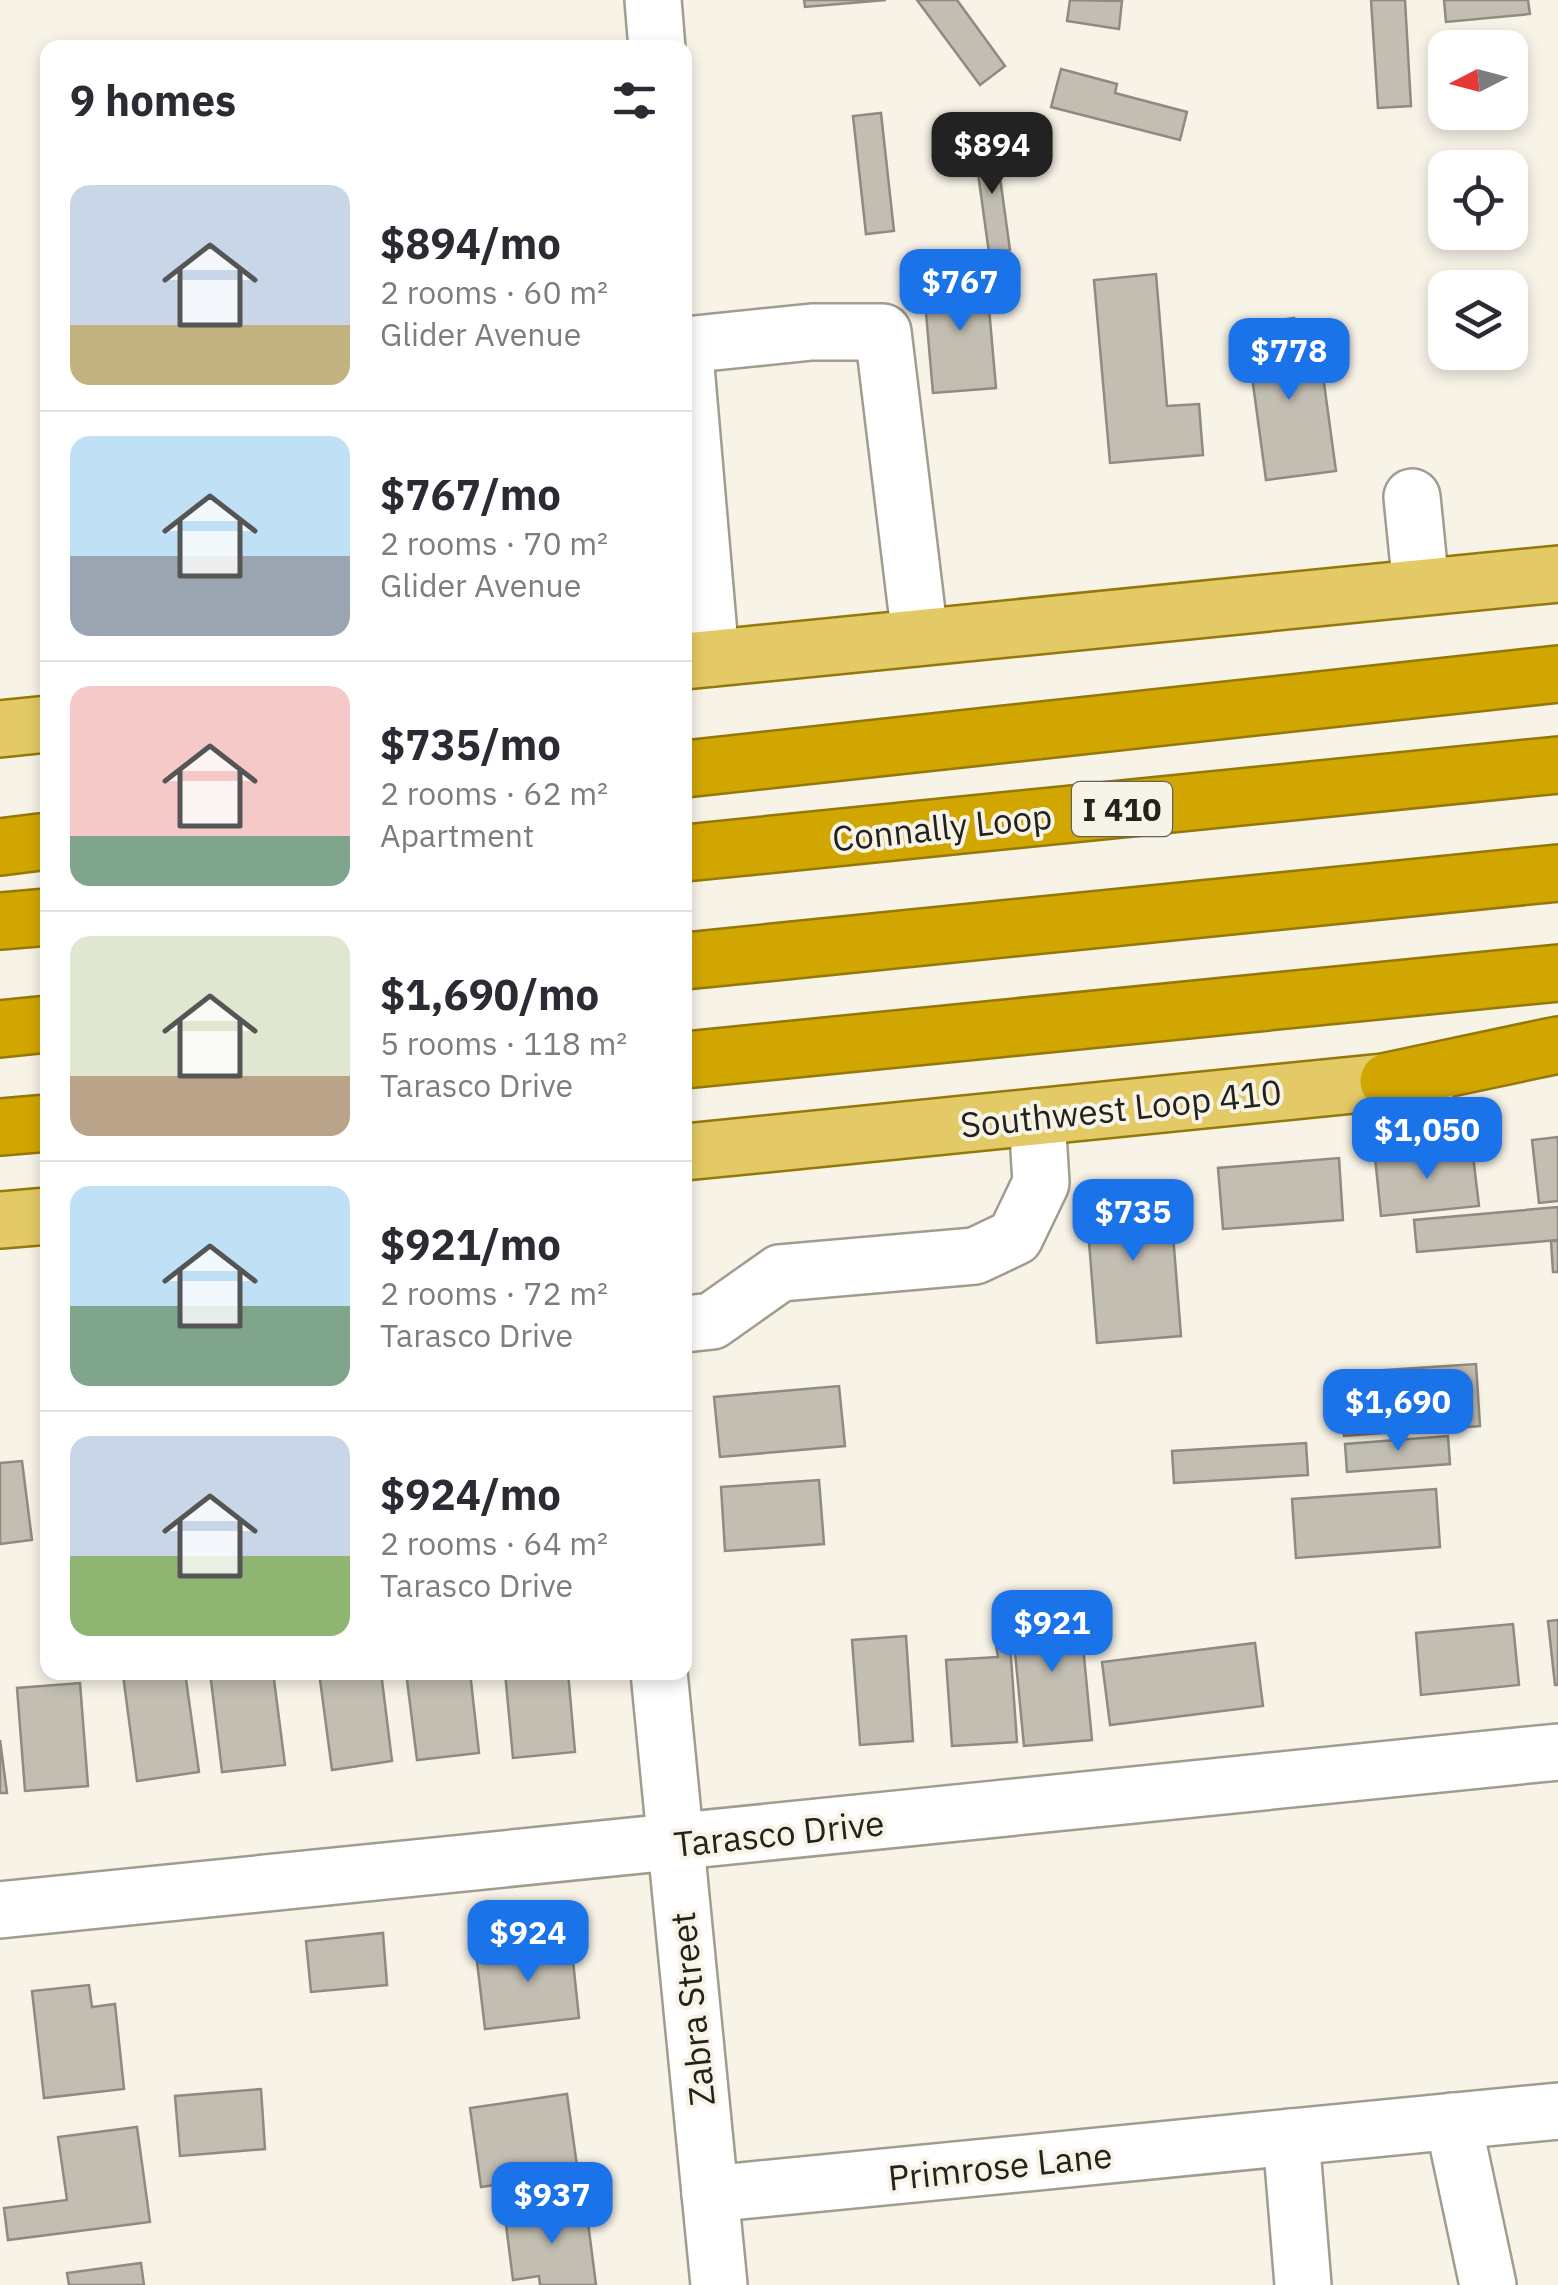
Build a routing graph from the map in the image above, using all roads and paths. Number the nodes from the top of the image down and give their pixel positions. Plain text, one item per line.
1 (653, 0) edge
2 (657, 40) edge
3 (692, 344) edge
4 (1412, 497) dead end
5 (692, 519) edge
6 (1558, 574) edge
7 (1421, 587) junction
8 (920, 638) junction
9 (698, 660) edge
10 (1558, 674) edge
11 (40, 725) edge
12 (0, 729) edge
13 (1558, 766) edge
14 (692, 768) edge
15 (40, 842) edge
16 (0, 847) edge
17 (692, 852) edge
18 (1558, 874) edge
19 (40, 918) edge
20 (0, 922) edge
21 (692, 959) edge
22 (1558, 973) edge
23 (40, 1025) edge
24 (0, 1029) edge
25 (1558, 1045) edge
26 (692, 1059) edge
27 (1558, 1064) edge
28 (1388, 1081) junction
29 (1036, 1117) junction
30 (40, 1124) edge
31 (0, 1127) edge
32 (692, 1151) edge
33 (40, 1217) edge
34 (0, 1220) edge
35 (692, 1323) edge
36 (660, 1680) edge
37 (1558, 1752) edge
38 (676, 1844) junction
39 (0, 1910) edge
40 (1558, 2110) edge
41 (1453, 2121) junction
42 (1291, 2137) junction
43 (710, 2194) junction
44 (719, 2285) edge
45 (1304, 2285) edge
46 (1488, 2285) edge

1 - 2 street
3 - 8 street
4 - 7 street
5 - 9 street
6 - 7 main road
7 - 8 main road
8 - 9 main road
10 - 14 highway
11 - 12 main road
13 - 17 highway, Connally Loop / I 410
15 - 16 highway
18 - 21 highway
19 - 20 highway
22 - 26 highway
23 - 24 highway
25 - 28 highway
27 - 28 main road, Southwest Loop 410
28 - 29 main road, Southwest Loop 410
29 - 32 main road, Southwest Loop 410
29 - 35 street
30 - 31 highway
33 - 34 main road
36 - 38 street, Zabra Street
37 - 38 street, Tarasco Drive
38 - 39 street, Tarasco Drive
38 - 43 street, Zabra Street
40 - 41 street, Primrose Lane
41 - 42 street, Primrose Lane
41 - 46 street
42 - 43 street, Primrose Lane
42 - 45 street
43 - 44 street, Zabra Street

